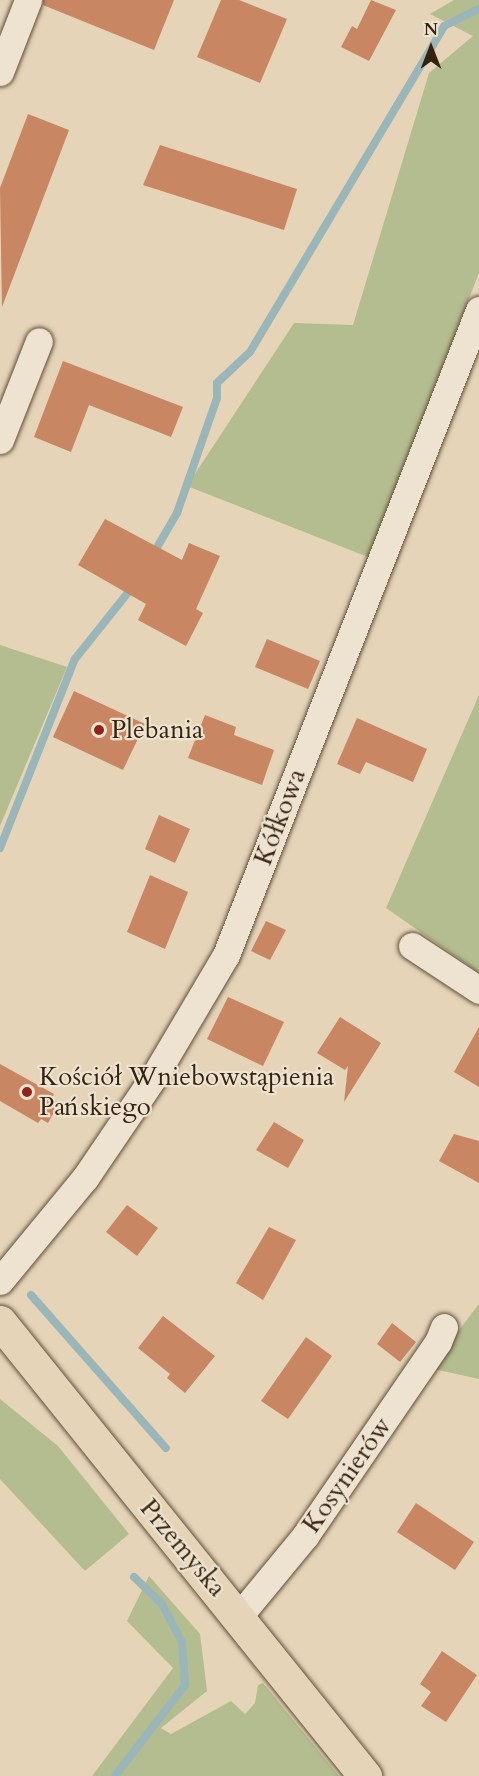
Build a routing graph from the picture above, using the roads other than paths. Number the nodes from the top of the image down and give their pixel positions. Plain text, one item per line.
1 (28, 0) edge
2 (6, 39) edge
3 (0, 72) edge
4 (479, 310) edge
5 (39, 342) dead end
6 (0, 440) edge
7 (412, 945) dead end
8 (479, 990) edge
9 (0, 1281) edge
10 (0, 1322) edge
11 (444, 1327) dead end
12 (240, 1616) junction
13 (365, 1776) edge

1 - 2 street
2 - 3 street
4 - 9 street, Kółkowa
5 - 6 street
7 - 8 street
10 - 12 main road, Przemyska
11 - 12 street, Kosynierów
12 - 13 main road, Przemyska

